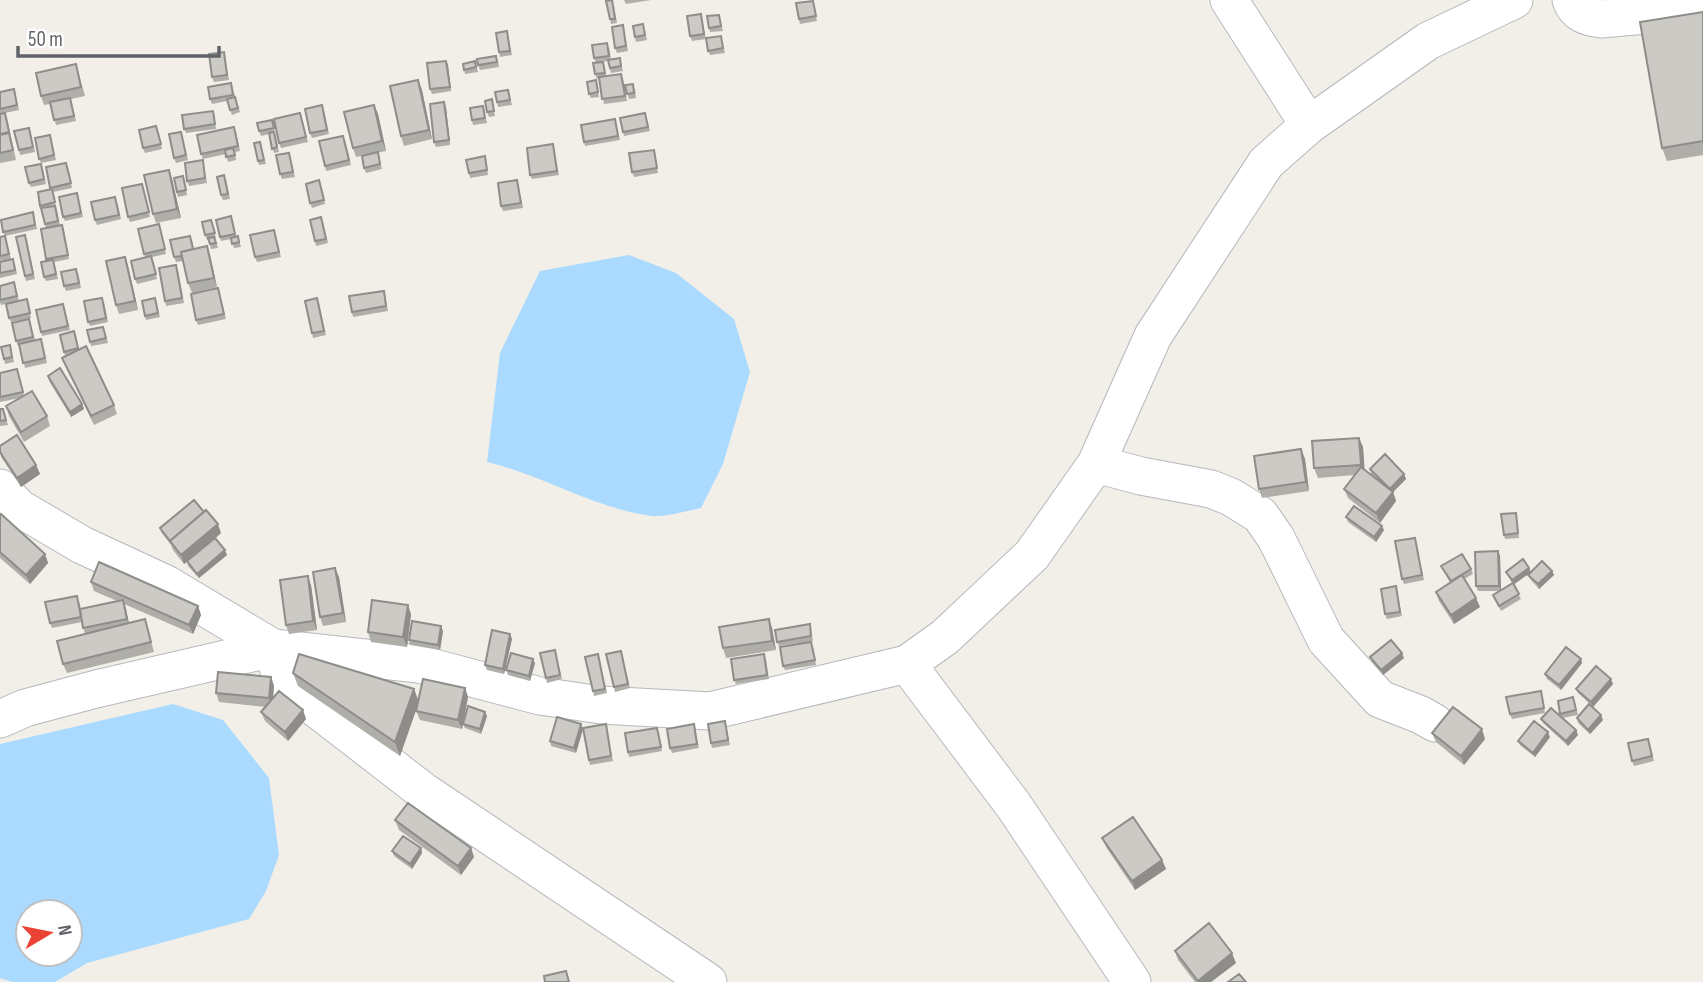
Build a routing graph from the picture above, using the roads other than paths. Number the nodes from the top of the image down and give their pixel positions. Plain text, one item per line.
1 (1229, 0) edge
2 (1514, 0) edge
3 (1571, 0) edge
4 (1703, 10) edge
5 (1308, 125) junction
6 (1096, 464) junction
7 (0, 488) edge
8 (273, 648) junction
9 (907, 664) junction
10 (0, 719) edge
11 (1435, 723) dead end
12 (708, 982) edge
13 (1132, 982) edge

1 - 5 street
2 - 5 street
3 - 4 street
5 - 6 street
6 - 9 street
6 - 11 street
7 - 8 street
8 - 9 street
8 - 10 street
8 - 12 street
9 - 13 street

